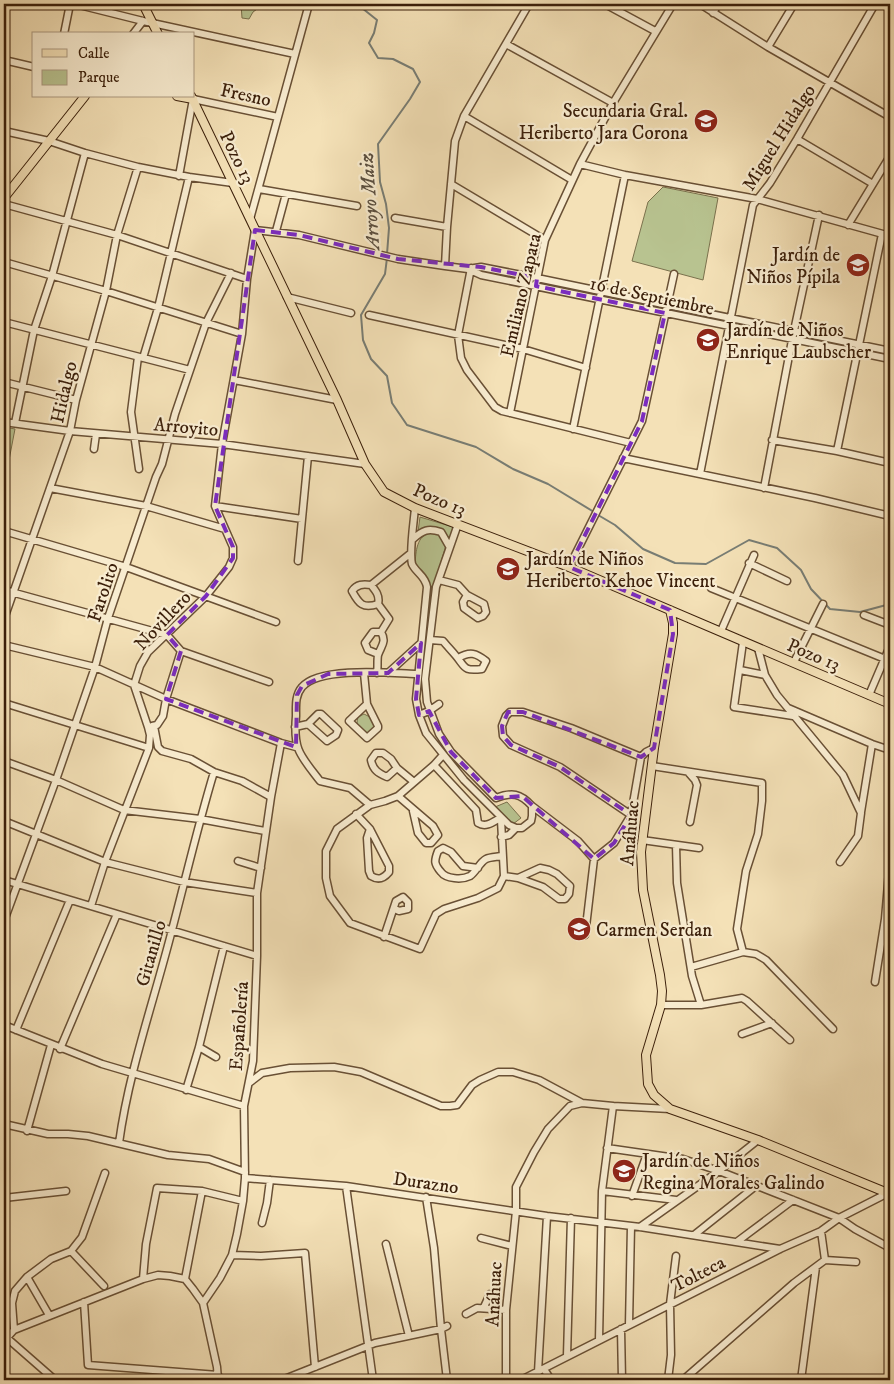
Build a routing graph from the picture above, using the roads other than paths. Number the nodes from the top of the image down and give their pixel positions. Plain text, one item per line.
1 (70, 4) edge
2 (76, 4) edge
3 (142, 4) edge
4 (309, 4) edge
5 (529, 4) edge
6 (605, 4) edge
7 (673, 4) edge
8 (700, 4) edge
9 (718, 4) edge
10 (794, 4) edge
11 (875, 4) edge
12 (713, 13) junction
13 (143, 21) junction
14 (152, 23) junction
15 (655, 31) junction
16 (64, 32) edge
17 (135, 32) edge
18 (157, 32) edge
19 (194, 32) edge
20 (195, 32) edge
21 (506, 44) junction
22 (768, 47) junction
23 (295, 54) junction
24 (4, 60) edge
25 (32, 67) edge
26 (830, 82) junction
27 (83, 98) edge
28 (192, 98) edge
29 (613, 103) junction
30 (464, 116) junction
31 (278, 117) junction
32 (890, 117) edge
33 (4, 131) edge
34 (797, 139) junction
35 (49, 141) junction
36 (85, 153) junction
37 (890, 156) edge
38 (580, 164) junction
39 (138, 166) junction
40 (625, 175) junction
41 (179, 176) junction
42 (189, 178) junction
43 (572, 180) junction
44 (233, 183) junction
45 (451, 184) junction
46 (873, 184) junction
47 (258, 188) junction
48 (286, 194) junction
49 (4, 198) edge
50 (758, 199) junction
51 (4, 204) edge
52 (357, 206) dead end
53 (819, 215) junction
54 (395, 218) dead end
55 (250, 219) junction
56 (66, 222) junction
57 (848, 225) junction
58 (447, 227) junction
59 (255, 230) junction
60 (276, 231) junction
61 (882, 234) junction
62 (117, 235) junction
63 (890, 236) edge
64 (545, 240) junction
65 (172, 252) junction
66 (4, 262) edge
67 (445, 266) junction
68 (470, 269) junction
69 (231, 273) junction
70 (674, 274) dead end
71 (52, 276) junction
72 (537, 278) junction
73 (247, 279) junction
74 (536, 286) junction
75 (106, 291) junction
76 (602, 291) junction
77 (286, 297) junction
78 (601, 299) junction
79 (667, 304) junction
80 (158, 308) junction
81 (351, 313) dead end
82 (665, 313) junction
83 (369, 316) dead end
84 (730, 319) junction
85 (4, 322) edge
86 (206, 323) junction
87 (729, 327) junction
88 (34, 330) junction
89 (794, 332) junction
90 (242, 334) junction
91 (458, 335) junction
92 (792, 340) junction
93 (90, 344) junction
94 (859, 344) junction
95 (523, 349) junction
96 (890, 351) edge
97 (857, 352) junction
98 (141, 358) junction
99 (890, 360) edge
100 (586, 368) junction
101 (190, 370) junction
102 (234, 380) junction
103 (4, 382) edge
104 (23, 386) junction
105 (76, 400) junction
106 (336, 400) junction
107 (510, 413) junction
108 (4, 422) edge
109 (15, 423) junction
110 (573, 429) junction
111 (70, 431) junction
112 (96, 434) junction
113 (134, 437) junction
114 (168, 439) junction
115 (772, 440) junction
116 (631, 443) junction
117 (222, 444) junction
118 (94, 449) dead end
119 (837, 451) junction
120 (308, 456) junction
121 (623, 458) junction
122 (890, 463) edge
123 (364, 464) junction
124 (139, 469) dead end
125 (700, 474) junction
126 (50, 488) junction
127 (764, 488) junction
128 (146, 506) junction
129 (215, 506) junction
130 (415, 508) junction
131 (890, 516) edge
132 (302, 519) junction
133 (458, 524) junction
134 (224, 529) junction
135 (4, 531) edge
136 (32, 539) junction
137 (413, 539) junction
138 (449, 546) junction
139 (412, 553) junction
140 (754, 555) dead end
141 (298, 561) dead end
142 (749, 563) junction
143 (126, 567) junction
144 (569, 567) junction
145 (439, 580) junction
146 (787, 581) dead end
147 (371, 585) junction
148 (427, 587) junction
149 (436, 587) junction
150 (711, 588) dead end
151 (4, 590) edge
152 (14, 592) junction
153 (467, 594) dead end
154 (206, 596) junction
155 (736, 596) junction
156 (378, 604) junction
157 (823, 604) dead end
158 (670, 610) junction
159 (864, 615) dead end
160 (108, 618) junction
161 (4, 619) edge
162 (276, 622) dead end
163 (890, 625) edge
164 (811, 628) junction
165 (721, 631) junction
166 (381, 632) junction
167 (166, 635) junction
168 (430, 640) junction
169 (744, 642) junction
170 (421, 643) junction
171 (4, 645) edge
172 (890, 646) edge
173 (758, 648) junction
174 (182, 651) junction
175 (378, 654) junction
176 (458, 658) dead end
177 (888, 660) edge
178 (794, 662) junction
179 (95, 667) junction
180 (740, 670) junction
181 (364, 673) junction
182 (377, 673) junction
183 (388, 673) junction
184 (417, 674) junction
185 (765, 675) junction
186 (269, 682) dead end
187 (134, 685) junction
188 (869, 695) junction
189 (166, 699) junction
190 (4, 703) edge
191 (368, 704) junction
192 (439, 704) dead end
193 (890, 704) edge
194 (786, 707) junction
195 (429, 711) junction
196 (419, 715) junction
197 (793, 716) junction
198 (75, 724) junction
199 (308, 724) junction
200 (151, 727) junction
201 (295, 727) junction
202 (281, 743) junction
203 (872, 744) junction
204 (296, 747) junction
205 (149, 748) junction
206 (654, 748) junction
207 (890, 750) edge
208 (443, 755) junction
209 (642, 757) junction
210 (4, 761) edge
211 (434, 765) junction
212 (652, 766) junction
213 (397, 768) dead end
214 (214, 772) junction
215 (688, 772) junction
216 (56, 780) junction
217 (414, 782) junction
218 (398, 796) junction
219 (271, 797) junction
220 (496, 798) junction
221 (370, 805) junction
222 (490, 806) junction
223 (532, 806) junction
224 (124, 810) junction
225 (413, 811) junction
226 (861, 813) junction
227 (356, 814) junction
228 (631, 815) junction
229 (200, 819) junction
230 (501, 819) junction
231 (4, 820) edge
232 (690, 822) dead end
233 (516, 828) junction
234 (370, 829) junction
235 (265, 831) junction
236 (35, 833) junction
237 (501, 837) junction
238 (642, 840) junction
239 (676, 845) junction
240 (699, 848) dead end
241 (502, 856) junction
242 (594, 860) junction
243 (890, 860) edge
244 (238, 861) dead end
245 (105, 862) junction
246 (840, 862) dead end
247 (261, 868) junction
248 (478, 868) junction
249 (504, 876) junction
250 (518, 878) junction
251 (4, 880) edge
252 (184, 882) junction
253 (17, 884) junction
254 (257, 893) junction
255 (70, 900) junction
256 (90, 906) junction
257 (395, 909) dead end
258 (118, 914) junction
259 (887, 918) edge
260 (4, 921) edge
261 (172, 930) junction
262 (585, 935) dead end
263 (384, 937) junction
264 (224, 946) junction
265 (743, 952) junction
266 (257, 956) junction
267 (691, 967) junction
268 (874, 982) dead end
269 (661, 1005) junction
270 (701, 1006) junction
271 (772, 1023) junction
272 (4, 1025) edge
273 (16, 1030) junction
274 (833, 1030) dead end
275 (742, 1034) dead end
276 (790, 1040) dead end
277 (51, 1045) junction
278 (199, 1047) junction
279 (60, 1049) junction
280 (216, 1057) dead end
281 (131, 1074) junction
282 (250, 1083) junction
283 (186, 1090) junction
284 (582, 1103) junction
285 (244, 1106) junction
286 (613, 1106) junction
287 (670, 1109) junction
288 (4, 1124) edge
289 (27, 1130) junction
290 (758, 1140) junction
291 (119, 1144) junction
292 (608, 1148) junction
293 (647, 1154) junction
294 (719, 1171) junction
295 (105, 1174) dead end
296 (245, 1175) junction
297 (270, 1180) junction
298 (346, 1186) junction
299 (757, 1186) junction
300 (889, 1190) edge
301 (66, 1191) dead end
302 (202, 1191) junction
303 (602, 1191) junction
304 (632, 1196) junction
305 (426, 1197) junction
306 (4, 1198) edge
307 (676, 1200) junction
308 (793, 1200) junction
309 (243, 1201) junction
310 (516, 1211) junction
311 (547, 1216) junction
312 (571, 1218) junction
313 (839, 1218) junction
314 (602, 1222) junction
315 (262, 1223) dead end
316 (631, 1226) junction
317 (640, 1227) junction
318 (821, 1231) junction
319 (694, 1235) junction
320 (481, 1238) dead end
321 (738, 1241) junction
322 (386, 1244) dead end
323 (512, 1246) junction
324 (780, 1248) junction
325 (890, 1248) edge
326 (72, 1250) junction
327 (232, 1255) junction
328 (676, 1256) dead end
329 (825, 1260) junction
330 (856, 1262) dead end
331 (816, 1267) junction
332 (27, 1277) junction
333 (143, 1279) junction
334 (185, 1279) junction
335 (104, 1286) dead end
336 (490, 1294) dead end
337 (84, 1302) junction
338 (203, 1303) junction
339 (670, 1304) junction
340 (484, 1307) junction
341 (506, 1310) junction
342 (466, 1314) dead end
343 (49, 1315) junction
344 (629, 1325) junction
345 (444, 1328) junction
346 (621, 1329) junction
347 (14, 1330) junction
348 (409, 1336) junction
349 (5, 1339) edge
350 (599, 1340) junction
351 (369, 1345) junction
352 (567, 1356) junction
353 (315, 1367) junction
354 (541, 1371) junction
355 (218, 1378) edge
356 (55, 1380) edge
357 (282, 1380) edge
358 (373, 1380) edge
359 (447, 1380) edge
360 (506, 1380) edge
361 (521, 1380) edge
362 (551, 1380) edge
363 (622, 1380) edge
364 (668, 1380) edge
365 (683, 1380) edge
366 (801, 1380) edge

1 - 16 street
2 - 13 street
3 - 14 main road
4 - 23 street
5 - 21 street
6 - 15 street
7 - 15 street, Emiliano Zapata
8 - 12 street
9 - 12 street
10 - 22 street
11 - 26 street, Miguel Hidalgo
12 - 22 street
13 - 14 street
13 - 17 street
14 - 18 main road
14 - 19 street
15 - 29 street, Emiliano Zapata
20 - 23 street
21 - 29 street
21 - 30 street
22 - 26 street
23 - 31 street
24 - 25 street
26 - 32 street
26 - 34 street, Miguel Hidalgo
27 - 35 main road
28 - 31 street, Fresno
28 - 41 street
28 - 44 main road, Pozo 13
29 - 38 street, Emiliano Zapata
30 - 43 street
30 - 45 street
31 - 47 street
33 - 35 street
34 - 46 street
34 - 50 street, Miguel Hidalgo
35 - 36 street
35 - 49 main road
36 - 39 street
36 - 56 street
37 - 46 street
38 - 40 street
38 - 43 street, Emiliano Zapata
39 - 41 street
39 - 62 street, Hidalgo
40 - 50 street
40 - 76 street
41 - 42 street
42 - 44 street
42 - 65 street
43 - 64 street, Emiliano Zapata
44 - 55 main road, Pozo 13
45 - 58 street
45 - 64 street
46 - 57 street
47 - 48 street
47 - 55 street
48 - 52 street
48 - 60 street
50 - 53 street
50 - 84 street, Miguel Hidalgo
51 - 56 street
53 - 57 street
53 - 89 street
54 - 58 street
55 - 59 main road, Pozo 13
56 - 62 street
56 - 71 street
57 - 61 street
58 - 67 street
59 - 60 street, 16 de Septiembre
59 - 73 street, Novillero
59 - 77 main road, Pozo 13
60 - 67 street, 16 de Septiembre
61 - 63 street
61 - 94 street
62 - 65 street
62 - 75 street, Hidalgo
64 - 72 street, Emiliano Zapata
65 - 69 street
65 - 80 street
66 - 71 street
67 - 68 street, 16 de Septiembre
68 - 72 street, 16 de Septiembre
68 - 74 street, 16 de Septiembre
68 - 91 street
69 - 73 street
69 - 86 street, Farolito
70 - 79 street
71 - 75 street
71 - 88 street
72 - 74 street, Emiliano Zapata
72 - 76 street, 16 de Septiembre
73 - 90 street, Novillero
74 - 78 street, 16 de Septiembre
74 - 95 street, Emiliano Zapata
75 - 80 street
75 - 93 street, Hidalgo
76 - 78 street
76 - 79 street, 16 de Septiembre
77 - 81 street
77 - 106 main road, Pozo 13
78 - 82 street, 16 de Septiembre
78 - 100 street
79 - 82 street
79 - 84 street, 16 de Septiembre
80 - 86 street
80 - 98 street
82 - 87 street, 16 de Septiembre
82 - 116 street
83 - 91 street
84 - 87 street, Miguel Hidalgo
84 - 89 street, 16 de Septiembre
85 - 88 street
86 - 90 street
86 - 101 street, Farolito
87 - 92 street, 16 de Septiembre
87 - 125 street, Miguel Hidalgo
88 - 93 street
88 - 104 street
89 - 92 street
89 - 94 street, 16 de Septiembre
90 - 102 street, Novillero
91 - 95 street
91 - 107 street
92 - 97 street, 16 de Septiembre
92 - 115 street
93 - 98 street
93 - 105 street, Hidalgo
94 - 96 street, 16 de Septiembre
94 - 97 street
95 - 100 street
95 - 107 street, Emiliano Zapata
97 - 99 street, 16 de Septiembre
97 - 119 street
98 - 101 street
98 - 113 street
100 - 110 street
101 - 114 street, Farolito
102 - 106 street
102 - 117 street, Novillero
103 - 104 street
104 - 105 street
104 - 109 street
105 - 111 street, Hidalgo
106 - 123 main road, Pozo 13
107 - 110 street
108 - 109 street, Arroyito
109 - 111 street, Arroyito
110 - 116 street
111 - 112 street, Arroyito
111 - 126 street, Hidalgo
112 - 113 street, Arroyito
112 - 118 street
113 - 114 street, Arroyito
113 - 124 street
114 - 117 street, Arroyito
114 - 128 street, Farolito
115 - 119 street
115 - 127 street
116 - 121 street
117 - 120 street, Arroyito
117 - 129 street, Novillero
119 - 122 street
120 - 123 street, Arroyito
120 - 132 street
121 - 125 street
121 - 144 street
123 - 130 main road, Pozo 13
125 - 127 street
126 - 128 street
126 - 136 street, Hidalgo
127 - 131 street
128 - 134 street
128 - 143 street, Farolito
129 - 132 street
129 - 134 street, Novillero
130 - 133 main road, Pozo 13
130 - 137 street
132 - 141 street
133 - 138 street
133 - 144 main road, Pozo 13
134 - 154 street, Novillero
135 - 136 street
136 - 143 street
136 - 152 street, Hidalgo
137 - 138 street
137 - 139 street
138 - 145 street
139 - 147 street
139 - 148 street
140 - 142 street
142 - 146 street
142 - 155 street
143 - 154 street
143 - 160 street, Farolito
144 - 158 main road, Pozo 13
145 - 149 street
145 - 153 street
147 - 156 street
147 - 156 street
148 - 149 street
148 - 170 street
149 - 168 street
150 - 155 street
151 - 152 street
152 - 160 street
152 - 161 street, Hidalgo
154 - 162 street
154 - 167 street, Novillero
155 - 164 street
155 - 165 street
156 - 166 street
157 - 164 street
158 - 165 main road, Pozo 13
158 - 206 main road, Anáhuac
159 - 163 street
160 - 167 street
160 - 179 street, Farolito
164 - 177 street
164 - 178 street
165 - 169 main road, Pozo 13
166 - 175 street
166 - 175 street
167 - 174 street
167 - 187 street, Novillero
168 - 176 street
168 - 195 street
169 - 173 main road, Pozo 13
169 - 180 street
170 - 183 street
170 - 184 street
171 - 179 street
172 - 177 street
173 - 178 main road, Pozo 13
173 - 185 street
174 - 186 street
174 - 189 street
175 - 182 street
177 - 188 street
178 - 188 main road, Pozo 13
179 - 187 street
179 - 198 street, Farolito
180 - 185 street
180 - 197 street
181 - 182 street
181 - 191 street
181 - 201 street
182 - 183 street
183 - 184 street
184 - 196 street
185 - 194 street
187 - 189 street
187 - 200 street
188 - 193 main road, Pozo 13
189 - 200 street
189 - 202 street
190 - 198 street
191 - 191 street
192 - 195 street
194 - 197 street
194 - 203 street
195 - 196 street
195 - 220 street
196 - 208 street
197 - 226 street
198 - 205 street
198 - 216 street, Farolito
199 - 199 street
199 - 201 street
200 - 205 street
200 - 214 street
201 - 204 street
202 - 204 street
202 - 219 street, Españolería
203 - 207 street
203 - 226 street
204 - 221 street
205 - 224 street
206 - 209 street
206 - 212 main road, Anáhuac
208 - 211 street
208 - 222 street
209 - 228 street
209 - 228 street
210 - 216 street
211 - 217 street
211 - 230 street
212 - 215 street
212 - 238 main road, Anáhuac
213 - 217 street
214 - 219 street
214 - 229 street, Gitanillo
215 - 232 street
215 - 265 street
216 - 224 street
216 - 236 street, Farolito
217 - 218 street
218 - 221 street
218 - 225 street
219 - 235 street, Españolería
220 - 222 street
220 - 223 street
221 - 227 street
222 - 230 street
223 - 233 street
223 - 242 street
224 - 229 street
224 - 245 street
225 - 225 street
226 - 246 street
227 - 234 street
227 - 263 street
228 - 242 street
229 - 235 street
229 - 252 street, Gitanillo
230 - 233 street
230 - 237 street
231 - 236 street
233 - 237 street
234 - 234 street
235 - 247 street, Españolería
236 - 245 street
236 - 253 street, Farolito
237 - 241 street
238 - 239 street
238 - 269 main road, Anáhuac
239 - 240 street
239 - 267 street
241 - 248 street
241 - 249 street
242 - 262 street
243 - 259 street
244 - 247 street
245 - 252 street
245 - 256 street
247 - 254 street, Españolería
248 - 248 street
249 - 250 street
249 - 263 street
250 - 250 street
251 - 253 street
252 - 254 street
252 - 261 street, Gitanillo
253 - 255 street
253 - 260 street, Farolito
254 - 266 street, Españolería
255 - 256 street
255 - 273 street
256 - 258 street
257 - 263 street
258 - 261 street
258 - 279 street
259 - 268 street
261 - 264 street
261 - 281 street, Gitanillo
264 - 266 street
264 - 278 street
265 - 267 street
265 - 274 street
266 - 282 street, Españolería
267 - 270 street
269 - 270 street
269 - 287 main road, Anáhuac
270 - 271 street
271 - 275 street
271 - 276 street
272 - 273 street
273 - 277 street
277 - 279 street
277 - 289 street
278 - 280 street
278 - 283 street
279 - 281 street
281 - 283 street
281 - 291 street, Gitanillo
282 - 284 street
282 - 285 street, Españolería
283 - 285 street
284 - 286 street
284 - 310 street, Anáhuac
285 - 296 street, Españolería
286 - 287 street
286 - 292 street
287 - 290 main road
288 - 289 street, Durazno
289 - 291 street, Durazno
290 - 294 street
290 - 300 main road
291 - 296 street, Durazno
292 - 293 street
292 - 303 street
293 - 294 street
293 - 304 street
294 - 299 street
294 - 307 street
295 - 326 street
296 - 297 street, Durazno
296 - 309 street, Españolería
297 - 298 street, Durazno
297 - 315 street
298 - 305 street, Durazno
298 - 351 street
299 - 308 street
299 - 319 street
300 - 313 street, Tolteca
301 - 306 street
302 - 309 street
302 - 333 street
302 - 334 street
303 - 304 street
303 - 314 street
304 - 307 street
305 - 310 street, Durazno
305 - 345 street
307 - 317 street
308 - 313 street
308 - 321 street
309 - 327 street, Españolería
310 - 311 street, Durazno
310 - 323 street, Anáhuac
311 - 312 street, Durazno
311 - 354 street
312 - 314 street, Durazno
312 - 352 street
313 - 318 street, Tolteca
313 - 325 street
314 - 316 street, Durazno
314 - 350 street
316 - 317 street, Durazno
316 - 344 street
317 - 319 street, Durazno
318 - 324 street, Tolteca
318 - 329 street
319 - 321 street, Durazno
320 - 323 street
321 - 324 street, Durazno
322 - 348 street
323 - 341 street, Anáhuac
324 - 339 street, Tolteca
326 - 332 street
326 - 335 street
327 - 338 street, Españolería
327 - 353 street
328 - 339 street
329 - 330 street
329 - 331 street
331 - 365 street
331 - 366 street
332 - 343 street
332 - 347 street
333 - 334 street
333 - 337 street
334 - 338 street
336 - 340 street
337 - 343 street
337 - 355 street
338 - 355 street
339 - 344 street, Tolteca
339 - 364 street
340 - 341 street
340 - 342 street
341 - 360 street, Anáhuac
343 - 347 street
344 - 346 street, Tolteca
345 - 348 street
345 - 359 street
346 - 350 street, Tolteca
346 - 363 street
347 - 349 street
348 - 351 street
349 - 356 street
350 - 352 street, Tolteca
351 - 353 street
351 - 358 street
352 - 354 street, Tolteca
353 - 357 street
354 - 361 street, Tolteca
354 - 362 street

